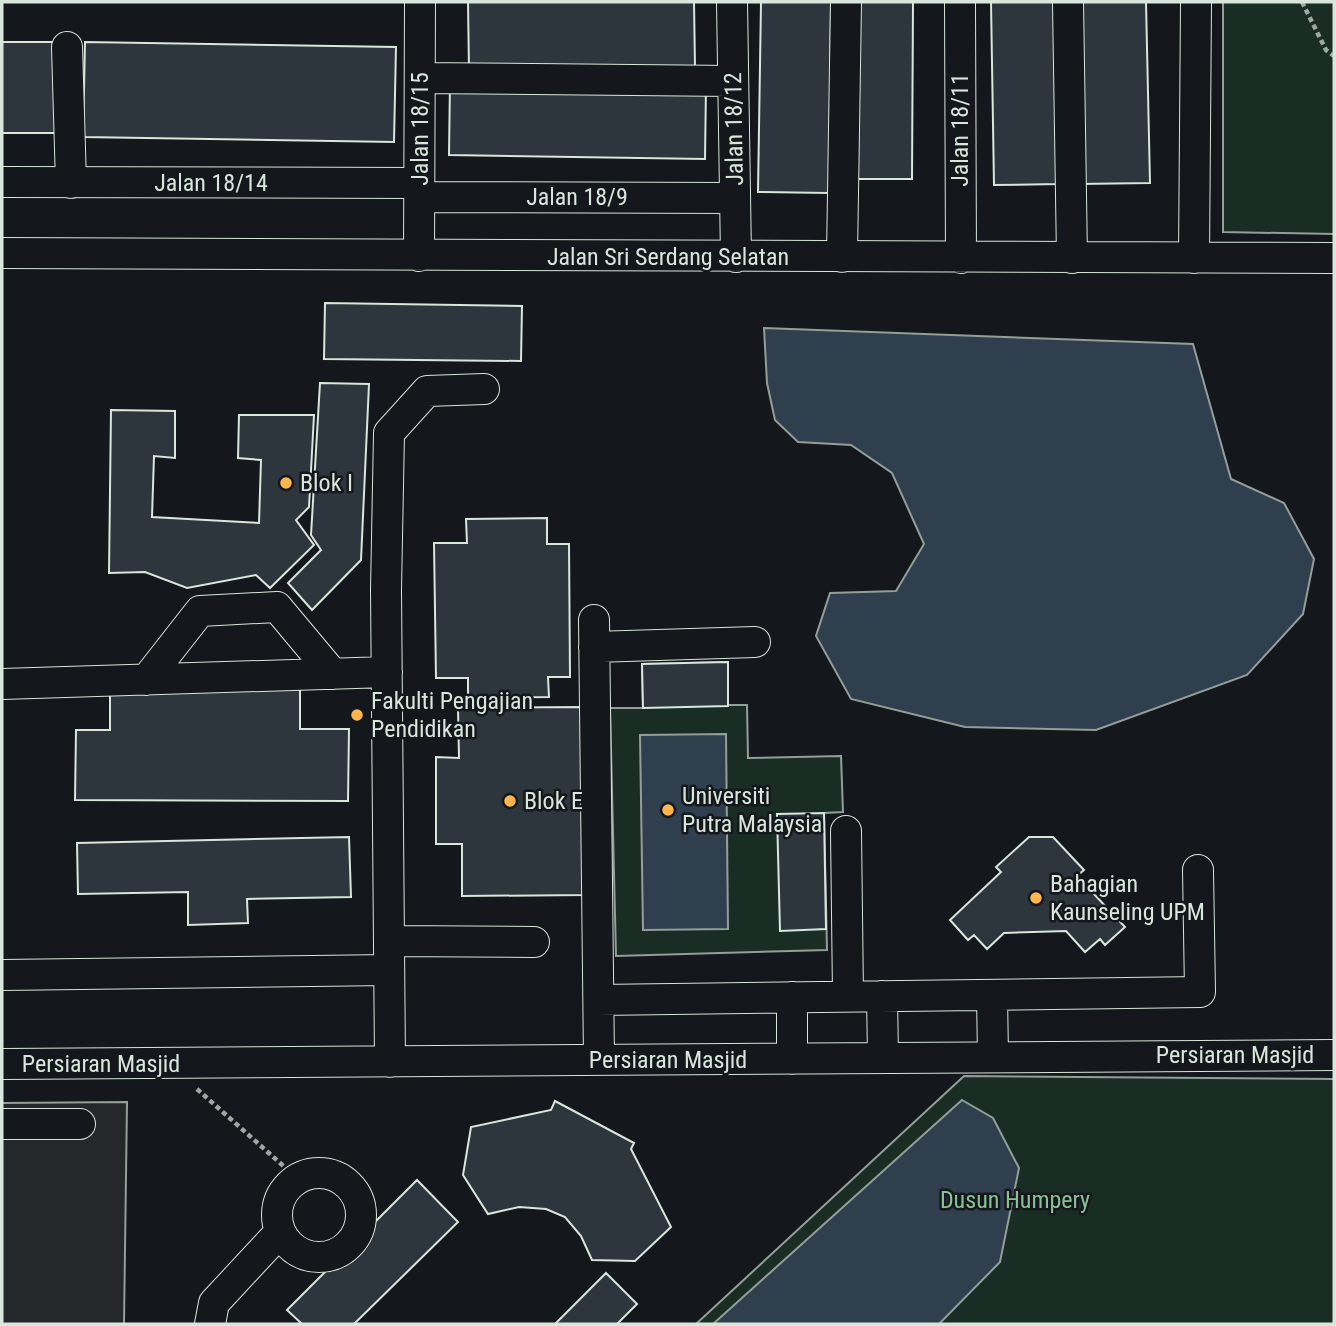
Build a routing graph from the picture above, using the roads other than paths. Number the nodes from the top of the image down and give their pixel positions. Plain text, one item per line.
1 (420, 2) edge
2 (732, 2) edge
3 (846, 2) edge
4 (960, 2) edge
5 (1068, 2) edge
6 (1196, 2) edge
7 (67, 47) dead end
8 (419, 78) junction
9 (733, 81) junction
10 (2, 182) edge
11 (71, 183) junction
12 (419, 190) junction
13 (735, 198) junction
14 (2, 253) edge
15 (419, 256) junction
16 (736, 257) junction
17 (842, 257) junction
18 (961, 258) junction
19 (1072, 258) junction
20 (1194, 258) junction
21 (1334, 258) edge
22 (484, 389) dead end
23 (755, 642) dead end
24 (387, 672) junction
25 (333, 674) junction
26 (146, 680) junction
27 (2, 684) edge
28 (846, 831) dead end
29 (1198, 870) dead end
30 (534, 942) dead end
31 (389, 955) junction
32 (2, 975) edge
33 (992, 995) junction
34 (848, 996) junction
35 (882, 996) junction
36 (792, 997) junction
37 (598, 1000) junction
38 (1334, 1055) edge
39 (993, 1057) junction
40 (883, 1058) junction
41 (792, 1059) junction
42 (599, 1060) junction
43 (390, 1062) junction
44 (2, 1064) edge
45 (2, 1124) edge
46 (80, 1124) dead end
47 (280, 1232) junction
48 (210, 1324) edge

1 - 8 street, Jalan 18/15
2 - 9 street, Jalan 18/12
3 - 17 street
4 - 18 street, Jalan 18/11
5 - 19 street
6 - 20 street
7 - 11 street
8 - 9 street
8 - 12 street, Jalan 18/15
9 - 13 street, Jalan 18/12
10 - 11 street, Jalan 18/14
11 - 12 street, Jalan 18/14
12 - 13 street, Jalan 18/9
12 - 15 street, Jalan 18/15
13 - 16 street, Jalan 18/12
14 - 15 street, Jalan Sri Serdang Selatan
15 - 16 street, Jalan Sri Serdang Selatan
16 - 17 street, Jalan Sri Serdang Selatan
17 - 18 street, Jalan Sri Serdang Selatan
18 - 19 street, Jalan Sri Serdang Selatan
19 - 20 street, Jalan Sri Serdang Selatan
20 - 21 street, Jalan Sri Serdang Selatan
22 - 24 street
23 - 37 street
24 - 25 street
24 - 31 street
25 - 26 street
25 - 26 street
26 - 27 street
28 - 34 street
29 - 33 street
30 - 31 street
31 - 32 street
31 - 43 street
33 - 35 street
33 - 39 street
34 - 35 street
34 - 36 street
35 - 40 street
36 - 37 street
36 - 41 street
37 - 42 street
38 - 39 street, Persiaran Masjid
39 - 40 street, Persiaran Masjid
40 - 41 street, Persiaran Masjid
41 - 42 street, Persiaran Masjid
42 - 43 street, Persiaran Masjid
43 - 44 street, Persiaran Masjid
45 - 46 street
47 - 47 street
47 - 48 street

